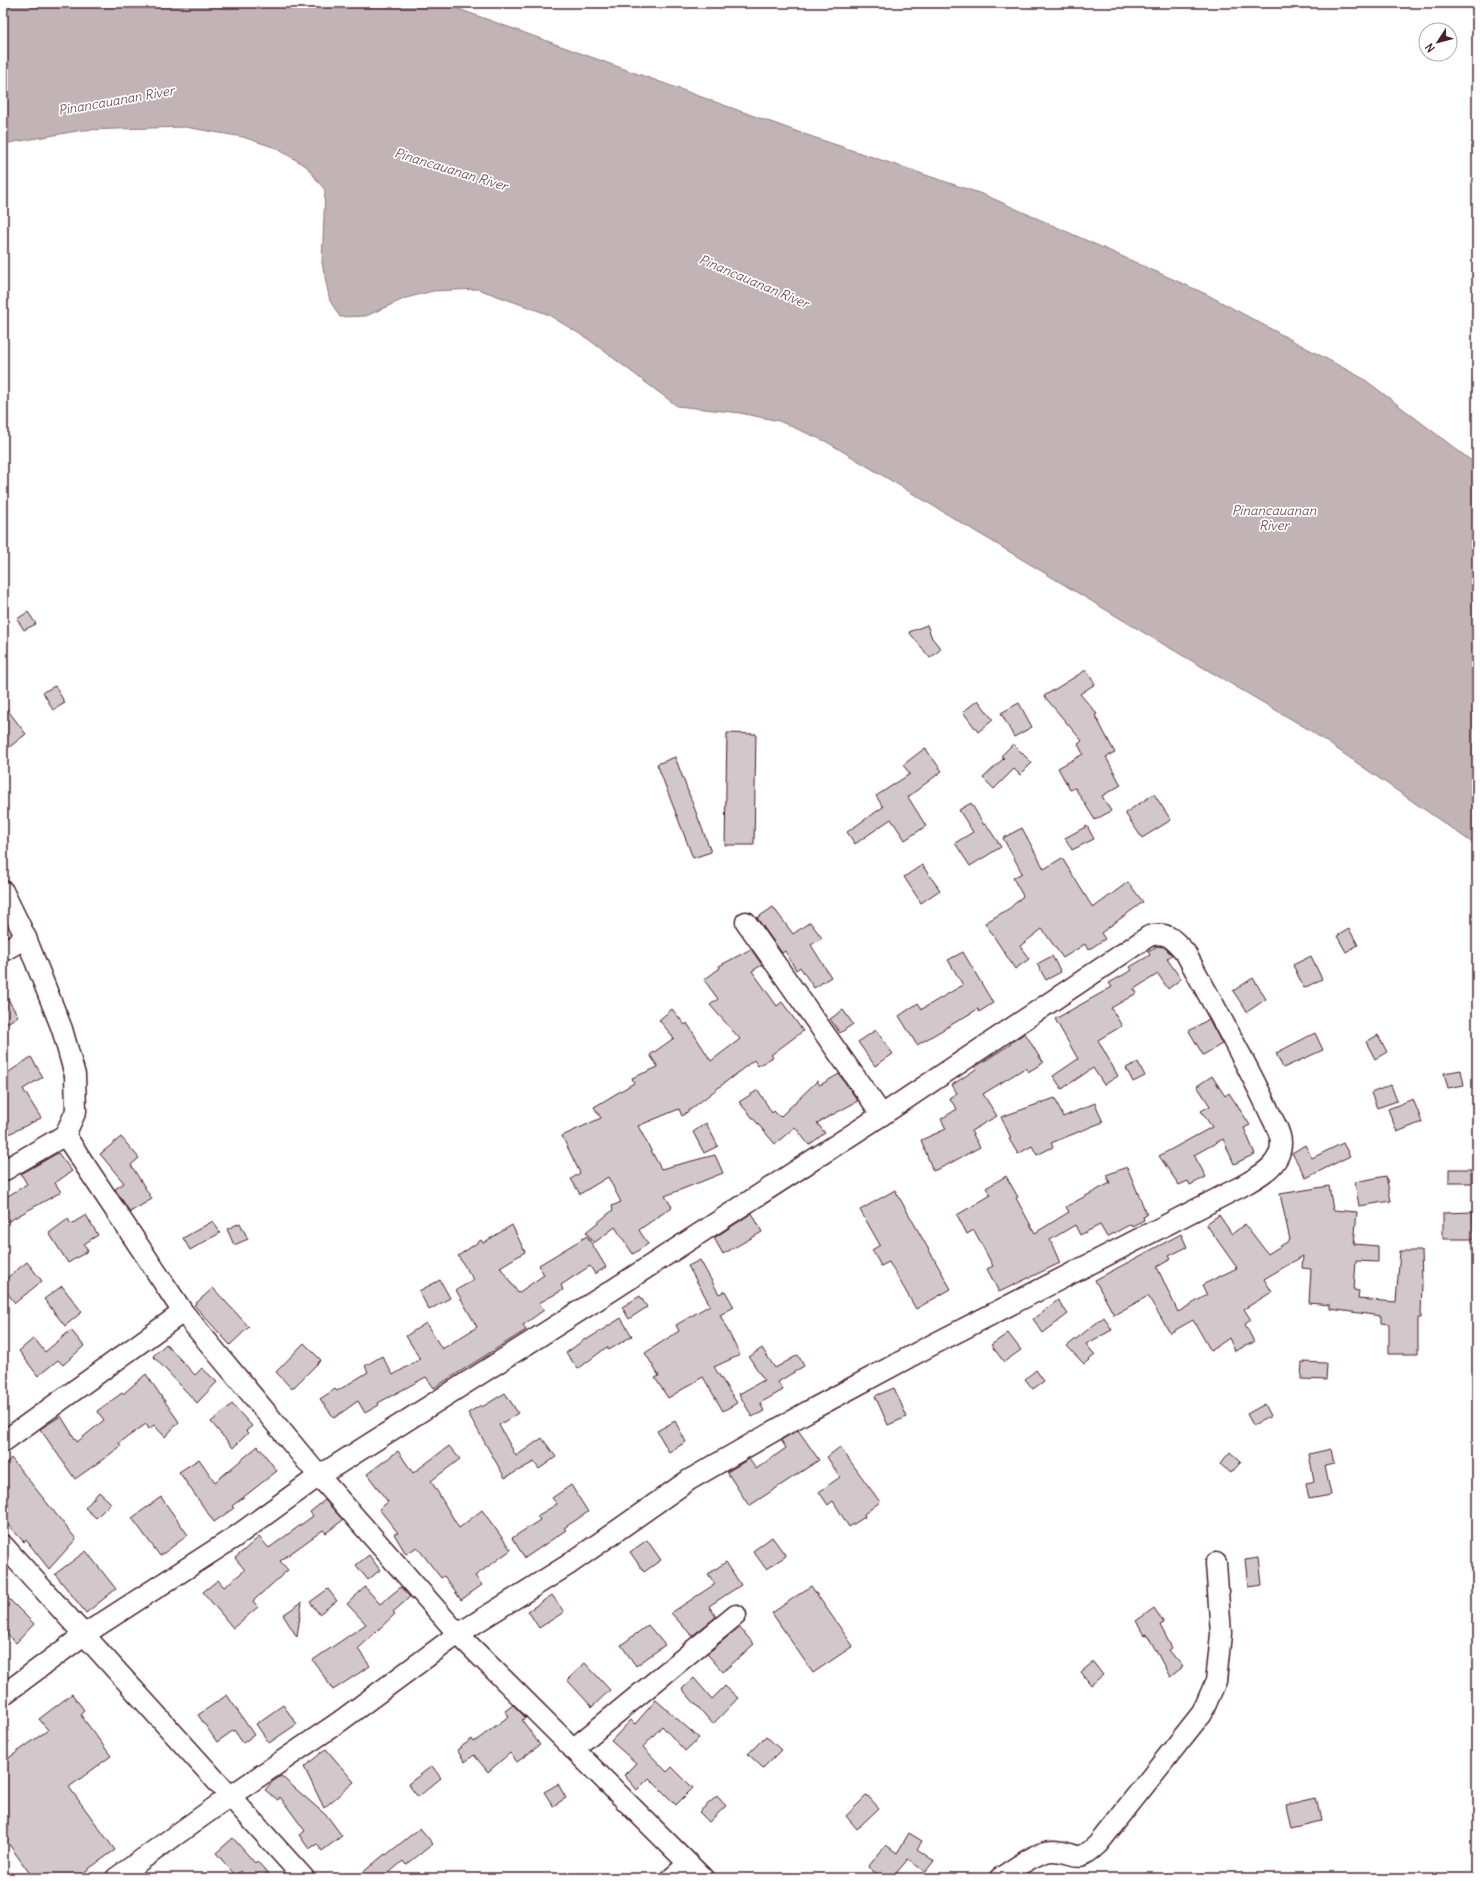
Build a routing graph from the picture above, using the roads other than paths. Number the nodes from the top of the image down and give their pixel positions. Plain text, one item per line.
1 (3, 891) edge
2 (746, 922) dead end
3 (26, 938) junction
4 (3, 951) edge
5 (882, 1115) junction
6 (65, 1135) junction
7 (3, 1171) edge
8 (183, 1312) junction
9 (3, 1442) edge
10 (319, 1476) junction
11 (3, 1545) edge
12 (1216, 1563) dead end
13 (736, 1615) dead end
14 (85, 1634) junction
15 (458, 1634) junction
16 (3, 1695) edge
17 (573, 1750) junction
18 (229, 1797) junction
19 (688, 1864) junction
20 (116, 1878) edge
21 (304, 1878) edge
22 (672, 1878) edge
23 (704, 1878) edge
24 (1000, 1878) edge

1 - 3 street
2 - 5 street
3 - 4 street
3 - 6 street
5 - 10 street
5 - 15 street
6 - 7 street
6 - 8 street
8 - 9 street
8 - 10 street
10 - 14 street
10 - 15 street
11 - 14 street
12 - 24 street
13 - 17 street
14 - 16 street
14 - 18 street
15 - 17 street
15 - 18 street
17 - 19 street
18 - 20 street
18 - 21 street
19 - 22 street
19 - 23 street

